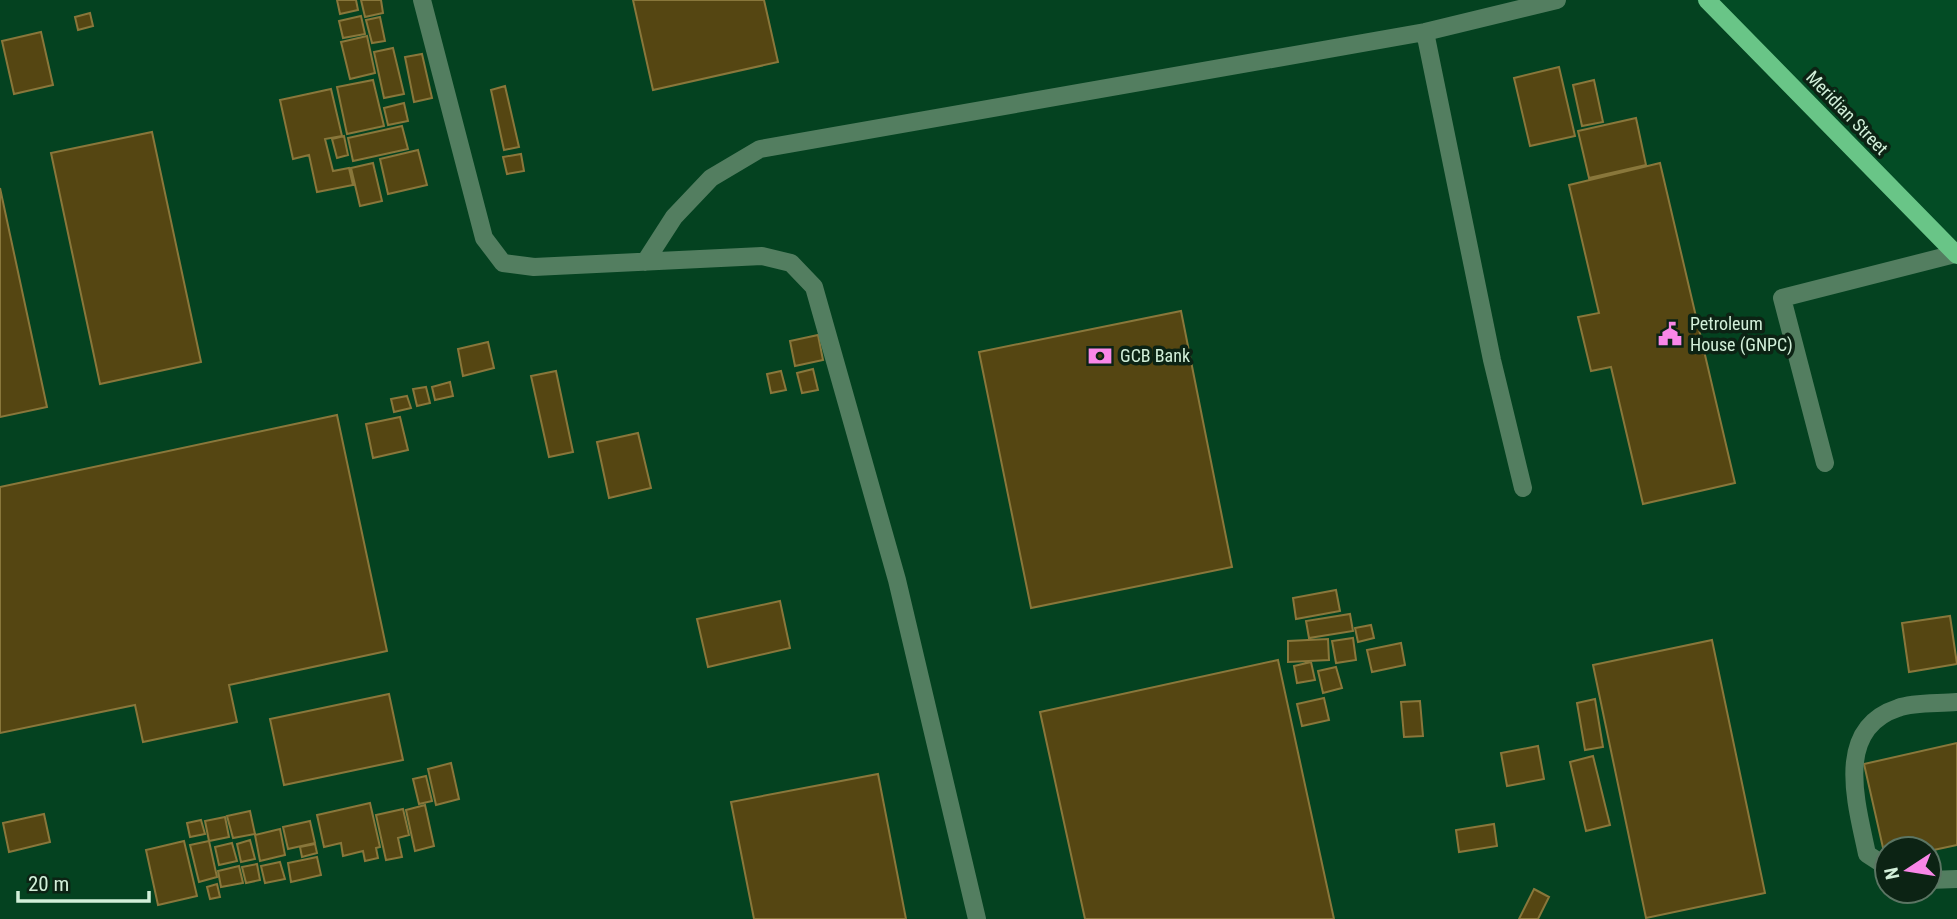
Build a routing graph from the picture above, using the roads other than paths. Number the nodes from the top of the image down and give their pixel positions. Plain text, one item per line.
1 (422, 0) edge
2 (1557, 0) edge
3 (1707, 0) edge
4 (1425, 32) junction
5 (1956, 254) edge
6 (645, 262) junction
7 (1825, 463) dead end
8 (1523, 488) dead end
9 (1957, 702) edge
10 (1873, 858) edge
11 (977, 919) edge

1 - 6 street
2 - 4 street
3 - 5 main road, Meridian Street
4 - 6 street
4 - 8 street
5 - 7 street
6 - 11 street
9 - 10 street

